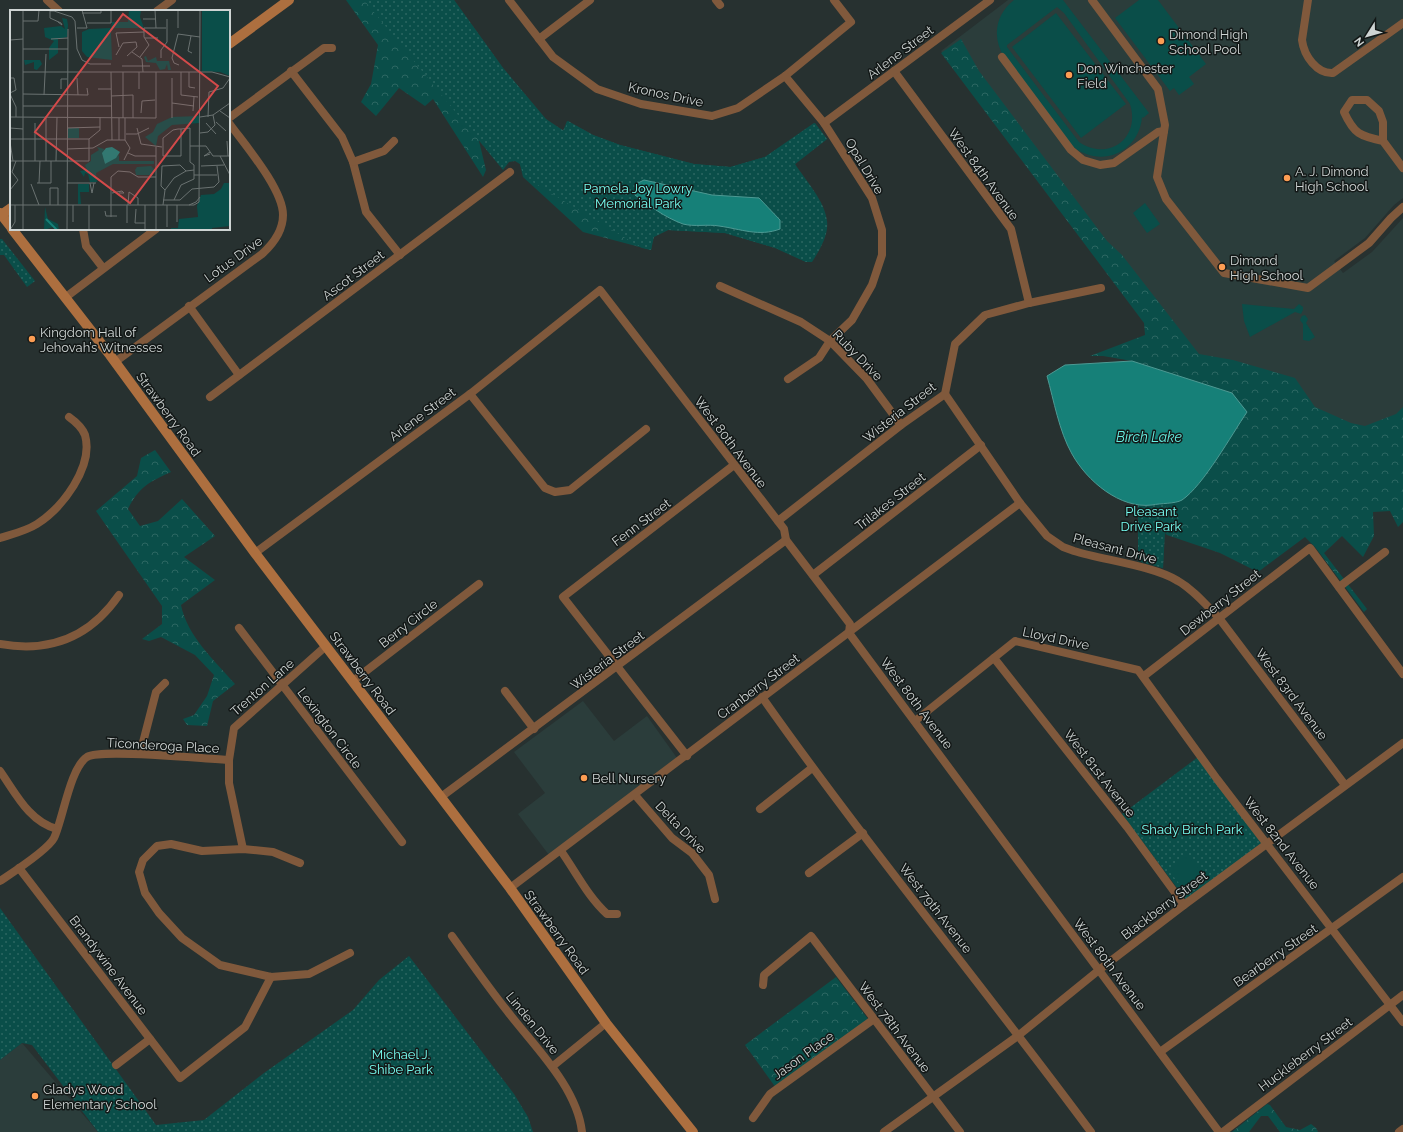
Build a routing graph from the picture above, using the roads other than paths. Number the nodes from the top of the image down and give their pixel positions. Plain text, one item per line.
1 (47, 0) edge
2 (172, 0) edge
3 (288, 0) edge
4 (509, 0) edge
5 (590, 0) edge
6 (834, 0) edge
7 (990, 0) edge
8 (1092, 0) edge
9 (1308, 0) edge
10 (58, 10) edge
11 (158, 10) edge
12 (1403, 23) edge
13 (539, 39) junction
14 (230, 43) edge
15 (332, 48) dead end
16 (1002, 57) dead end
17 (291, 71) junction
18 (894, 71) junction
19 (785, 76) junction
20 (230, 117) edge
21 (824, 123) junction
22 (230, 125) edge
23 (1164, 131) junction
24 (394, 141) dead end
25 (1383, 141) junction
26 (353, 162) junction
27 (1403, 168) edge
28 (510, 172) dead end
29 (1403, 208) edge
30 (10, 209) edge
31 (1, 215) edge
32 (10, 226) edge
33 (14, 230) edge
34 (83, 230) edge
35 (155, 230) edge
36 (400, 255) junction
37 (102, 268) junction
38 (720, 286) dead end
39 (1101, 288) dead end
40 (600, 290) joint
41 (66, 297) junction
42 (1029, 303) junction
43 (189, 306) junction
44 (830, 341) junction
45 (115, 362) junction
46 (239, 375) junction
47 (788, 379) dead end
48 (470, 394) junction
49 (945, 394) junction
50 (210, 397) dead end
51 (69, 417) dead end
52 (901, 425) junction
53 (646, 429) dead end
54 (981, 446) junction
55 (734, 466) junction
56 (1020, 503) junction
57 (778, 522) junction
58 (0, 538) edge
59 (786, 540) junction
60 (1385, 552) dead end
61 (255, 553) junction
62 (813, 575) junction
63 (479, 584) dead end
64 (1339, 587) junction
65 (119, 595) dead end
66 (1219, 618) junction
67 (239, 628) dead end
68 (849, 633) junction
69 (0, 644) edge
70 (326, 646) junction
71 (994, 658) junction
72 (618, 667) junction
73 (1403, 674) edge
74 (1144, 676) junction
75 (353, 681) junction
76 (165, 682) dead end
77 (283, 685) junction
78 (505, 691) dead end
79 (762, 697) junction
80 (915, 721) junction
81 (534, 729) junction
82 (1403, 743) edge
83 (140, 754) junction
84 (687, 756) junction
85 (228, 760) junction
86 (812, 768) junction
87 (0, 771) edge
88 (1345, 785) junction
89 (635, 795) junction
90 (442, 797) junction
91 (760, 809) dead end
92 (57, 829) junction
93 (863, 833) junction
94 (402, 842) dead end
95 (1268, 843) junction
96 (243, 849) junction
97 (561, 851) junction
98 (300, 863) dead end
99 (19, 868) junction
100 (809, 873) dead end
101 (1403, 877) edge
102 (0, 881) edge
103 (510, 888) junction
104 (715, 899) dead end
105 (1184, 905) junction
106 (617, 914) dead end
107 (1333, 929) junction
108 (452, 936) dead end
109 (350, 953) dead end
110 (1099, 970) junction
111 (271, 976) junction
112 (763, 984) dead end
113 (1403, 995) edge
114 (1389, 1005) junction
115 (874, 1019) junction
116 (1403, 1022) edge
117 (606, 1023) junction
118 (1019, 1035) junction
119 (150, 1039) junction
120 (1160, 1052) junction
121 (116, 1065) dead end
122 (553, 1066) junction
123 (933, 1097) junction
124 (752, 1118) dead end
125 (1403, 1129) edge
126 (582, 1132) edge
127 (693, 1132) edge
128 (884, 1132) edge
129 (960, 1132) edge
130 (1091, 1132) edge
131 (1219, 1132) edge
132 (1223, 1132) edge
133 (1399, 1132) edge

1 - 10 street
2 - 11 street
3 - 14 street
4 - 13 street, Kronos Drive
5 - 13 street
6 - 19 street, Kronos Drive
7 - 18 street, Arlene Street
8 - 23 street
9 - 12 street
13 - 19 street, Kronos Drive
15 - 17 street
16 - 23 street
17 - 20 street
17 - 26 street
18 - 21 street, Arlene Street
18 - 42 street, West 84th Avenue
19 - 21 street, Opal Drive
21 - 44 street, Opal Drive
22 - 43 street, Lotus Drive
23 - 29 street
24 - 26 street
25 - 25 street
25 - 27 street
26 - 36 street
28 - 36 street, Ascot Street
30 - 31 street
31 - 32 street, Strawberry Road
33 - 41 street, Strawberry Road
34 - 37 street
35 - 37 street
36 - 46 street, Ascot Street
37 - 41 street
38 - 44 street, Ruby Drive
39 - 42 street, Wisteria Street
40 - 48 street, Arlene Street
40 - 55 street, West 80th Avenue
41 - 45 street, Strawberry Road
42 - 49 street, Wisteria Street
43 - 45 street, Lotus Drive
43 - 46 street
44 - 47 street, Opal Drive
44 - 52 street, Ruby Drive
45 - 61 street, Strawberry Road
46 - 50 street, Ascot Street
48 - 53 street
48 - 61 street, Arlene Street
49 - 52 street, Wisteria Street
49 - 54 street, Pleasant Drive
51 - 58 street
52 - 57 street, Wisteria Street
54 - 56 street, Pleasant Drive
54 - 62 street, Trilakes Street
55 - 57 street, West 80th Avenue
55 - 72 street, Fenn Street
56 - 66 street, Pleasant Drive
56 - 68 street, Cranberry Street
57 - 59 street, West 80th Avenue
59 - 62 street, West 80th Avenue
59 - 72 street, Wisteria Street
60 - 64 street
61 - 70 street, Strawberry Road
62 - 68 street, West 80th Avenue
63 - 75 street, Berry Circle
64 - 66 street, Dewberry Street
64 - 73 street
65 - 69 street
66 - 74 street, Dewberry Street
66 - 88 street, West 83rd Avenue
67 - 77 street, Lexington Circle
68 - 79 street, Cranberry Street
68 - 80 street, West 80th Avenue
70 - 75 street, Strawberry Road
70 - 77 street, Trenton Lane
71 - 74 street, Lloyd Drive
71 - 80 street, Lloyd Drive
71 - 105 street, West 81st Avenue
72 - 81 street, Wisteria Street
72 - 84 street
74 - 95 street, West 82nd Avenue
75 - 90 street, Strawberry Road
76 - 83 street
77 - 85 street, Trenton Lane
77 - 94 street, Lexington Circle
78 - 81 street
79 - 84 street, Cranberry Street
79 - 86 street, West 79th Avenue
80 - 110 street, West 80th Avenue
81 - 90 street, Wisteria Street
82 - 88 street, Blackberry Street
83 - 85 street, Ticonderoga Place
83 - 92 street, Ticonderoga Place
84 - 89 street, Cranberry Street
85 - 96 street, Trenton Lane
86 - 91 street
86 - 93 street, West 79th Avenue
87 - 92 street
88 - 95 street, Blackberry Street
89 - 97 street, Cranberry Street
89 - 104 street, Delta Drive
90 - 103 street, Strawberry Road
92 - 99 street, Ticonderoga Place
93 - 100 street
93 - 118 street, West 79th Avenue
95 - 105 street, Blackberry Street
95 - 107 street, West 82nd Avenue
96 - 98 street
96 - 111 street
97 - 103 street, Cranberry Street
97 - 106 street
99 - 102 street, Ticonderoga Place
99 - 119 street, Brandywine Avenue
101 - 107 street, Bearberry Street
103 - 117 street, Strawberry Road
105 - 110 street, Blackberry Street
107 - 114 street, West 82nd Avenue
107 - 120 street, Bearberry Street
108 - 122 street, Linden Drive
109 - 111 street
110 - 118 street, Blackberry Street
110 - 120 street, West 80th Avenue
111 - 119 street, Brandywine Avenue
112 - 115 street, West 78th Avenue
113 - 114 street, Huckleberry Street
114 - 116 street, West 82nd Avenue
114 - 132 street, Huckleberry Street
115 - 123 street, West 78th Avenue
115 - 124 street, Jason Place
117 - 122 street
117 - 127 street, Strawberry Road
118 - 123 street, Blackberry Street
118 - 130 street, West 79th Avenue
119 - 121 street
120 - 131 street, West 80th Avenue
122 - 126 street, Linden Drive
123 - 128 street, Blackberry Street
123 - 129 street, West 78th Avenue
125 - 133 street

